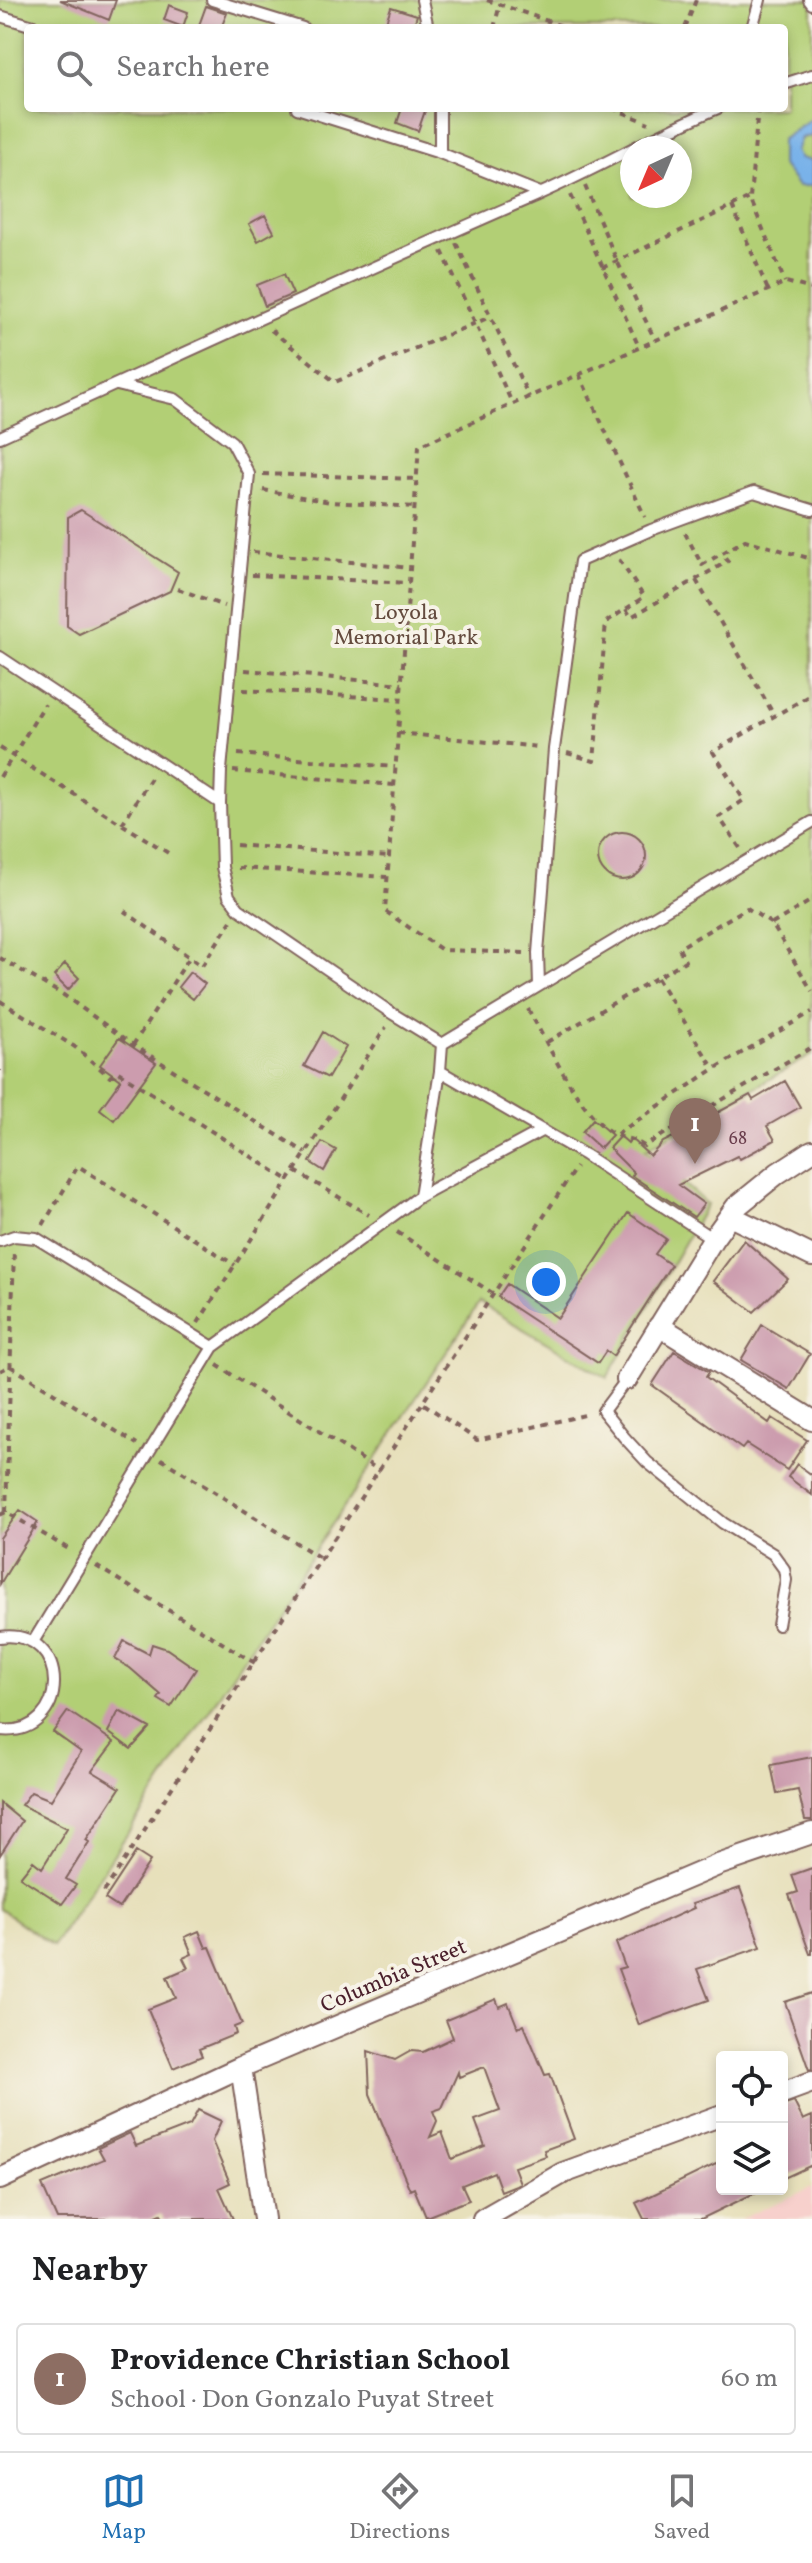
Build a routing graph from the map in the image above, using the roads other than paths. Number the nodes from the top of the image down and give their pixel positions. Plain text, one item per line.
1 (212, 0) edge
2 (422, 0) edge
3 (760, 0) edge
4 (0, 16) edge
5 (27, 24) edge
6 (290, 24) edge
7 (427, 24) edge
8 (753, 24) edge
9 (812, 75) edge
10 (788, 83) edge
11 (310, 112) edge
12 (440, 112) edge
13 (709, 112) edge
14 (440, 153) junction
15 (540, 193) junction
16 (117, 385) junction
17 (0, 437) edge
18 (812, 510) edge
19 (0, 657) edge
20 (220, 803) junction
21 (812, 822) edge
22 (539, 985) junction
23 (442, 1044) junction
24 (440, 1071) junction
25 (543, 1130) junction
26 (812, 1151) edge
27 (420, 1196) junction
28 (730, 1216) junction
29 (713, 1239) junction
30 (0, 1241) edge
31 (812, 1256) edge
32 (659, 1326) junction
33 (213, 1347) junction
34 (627, 1379) joint
35 (812, 1420) edge
36 (778, 1625) dead end
37 (0, 1637) edge
38 (33, 1642) junction
39 (0, 1730) edge
40 (812, 1833) edge
41 (241, 2067) junction
42 (812, 2082) edge
43 (788, 2091) edge
44 (716, 2117) edge
45 (0, 2179) edge
46 (264, 2219) edge
47 (483, 2219) edge

1 - 6 lane
2 - 7 lane
3 - 8 lane
4 - 5 lane
9 - 10 lane
11 - 14 lane
12 - 14 lane
13 - 15 lane
14 - 15 lane
15 - 16 lane
16 - 17 lane
16 - 20 lane
18 - 22 lane
19 - 20 lane
20 - 23 lane
21 - 22 lane
22 - 23 lane
23 - 24 lane
24 - 25 lane
24 - 27 lane
25 - 27 lane
25 - 29 lane
26 - 28 street
27 - 33 lane
28 - 29 street
28 - 31 street
29 - 32 street
30 - 33 lane
32 - 34 street
32 - 35 street
33 - 38 lane
34 - 36 lane
37 - 38 lane
38 - 39 lane
40 - 41 street, Columbia Street
41 - 45 street, Columbia Street
41 - 46 street
42 - 43 street
44 - 47 street

